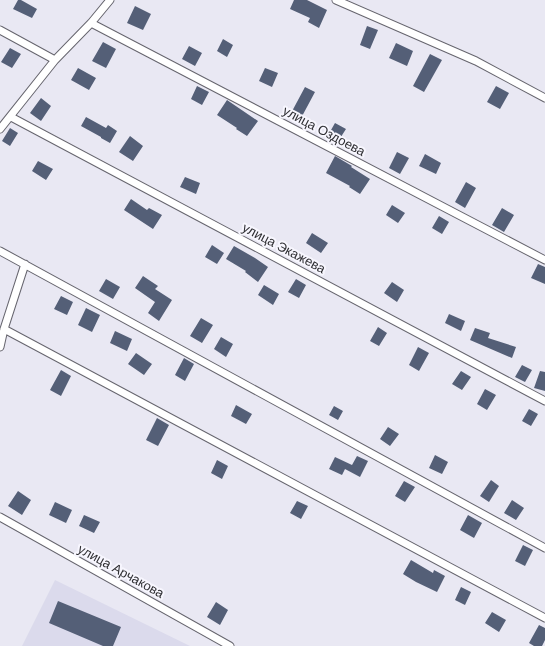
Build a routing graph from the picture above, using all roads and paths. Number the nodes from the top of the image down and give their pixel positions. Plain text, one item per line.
1 (110, 0) edge
2 (336, 0) edge
3 (91, 23) junction
4 (0, 30) edge
5 (55, 60) junction
6 (545, 98) edge
7 (11, 117) junction
8 (0, 129) edge
9 (0, 251) edge
10 (545, 260) edge
11 (24, 264) junction
12 (4, 329) junction
13 (0, 348) edge
14 (545, 401) edge
15 (0, 517) edge
16 (545, 548) edge
17 (545, 618) edge
18 (230, 646) edge

1 - 3 street
2 - 6 street
3 - 5 street
3 - 10 street, улица Оздоева
4 - 5 street
5 - 7 street
7 - 8 street
7 - 14 street, улица Экажева
9 - 11 street
11 - 12 street
11 - 16 street
12 - 13 street
12 - 17 street
15 - 18 street, улица Арчакова

